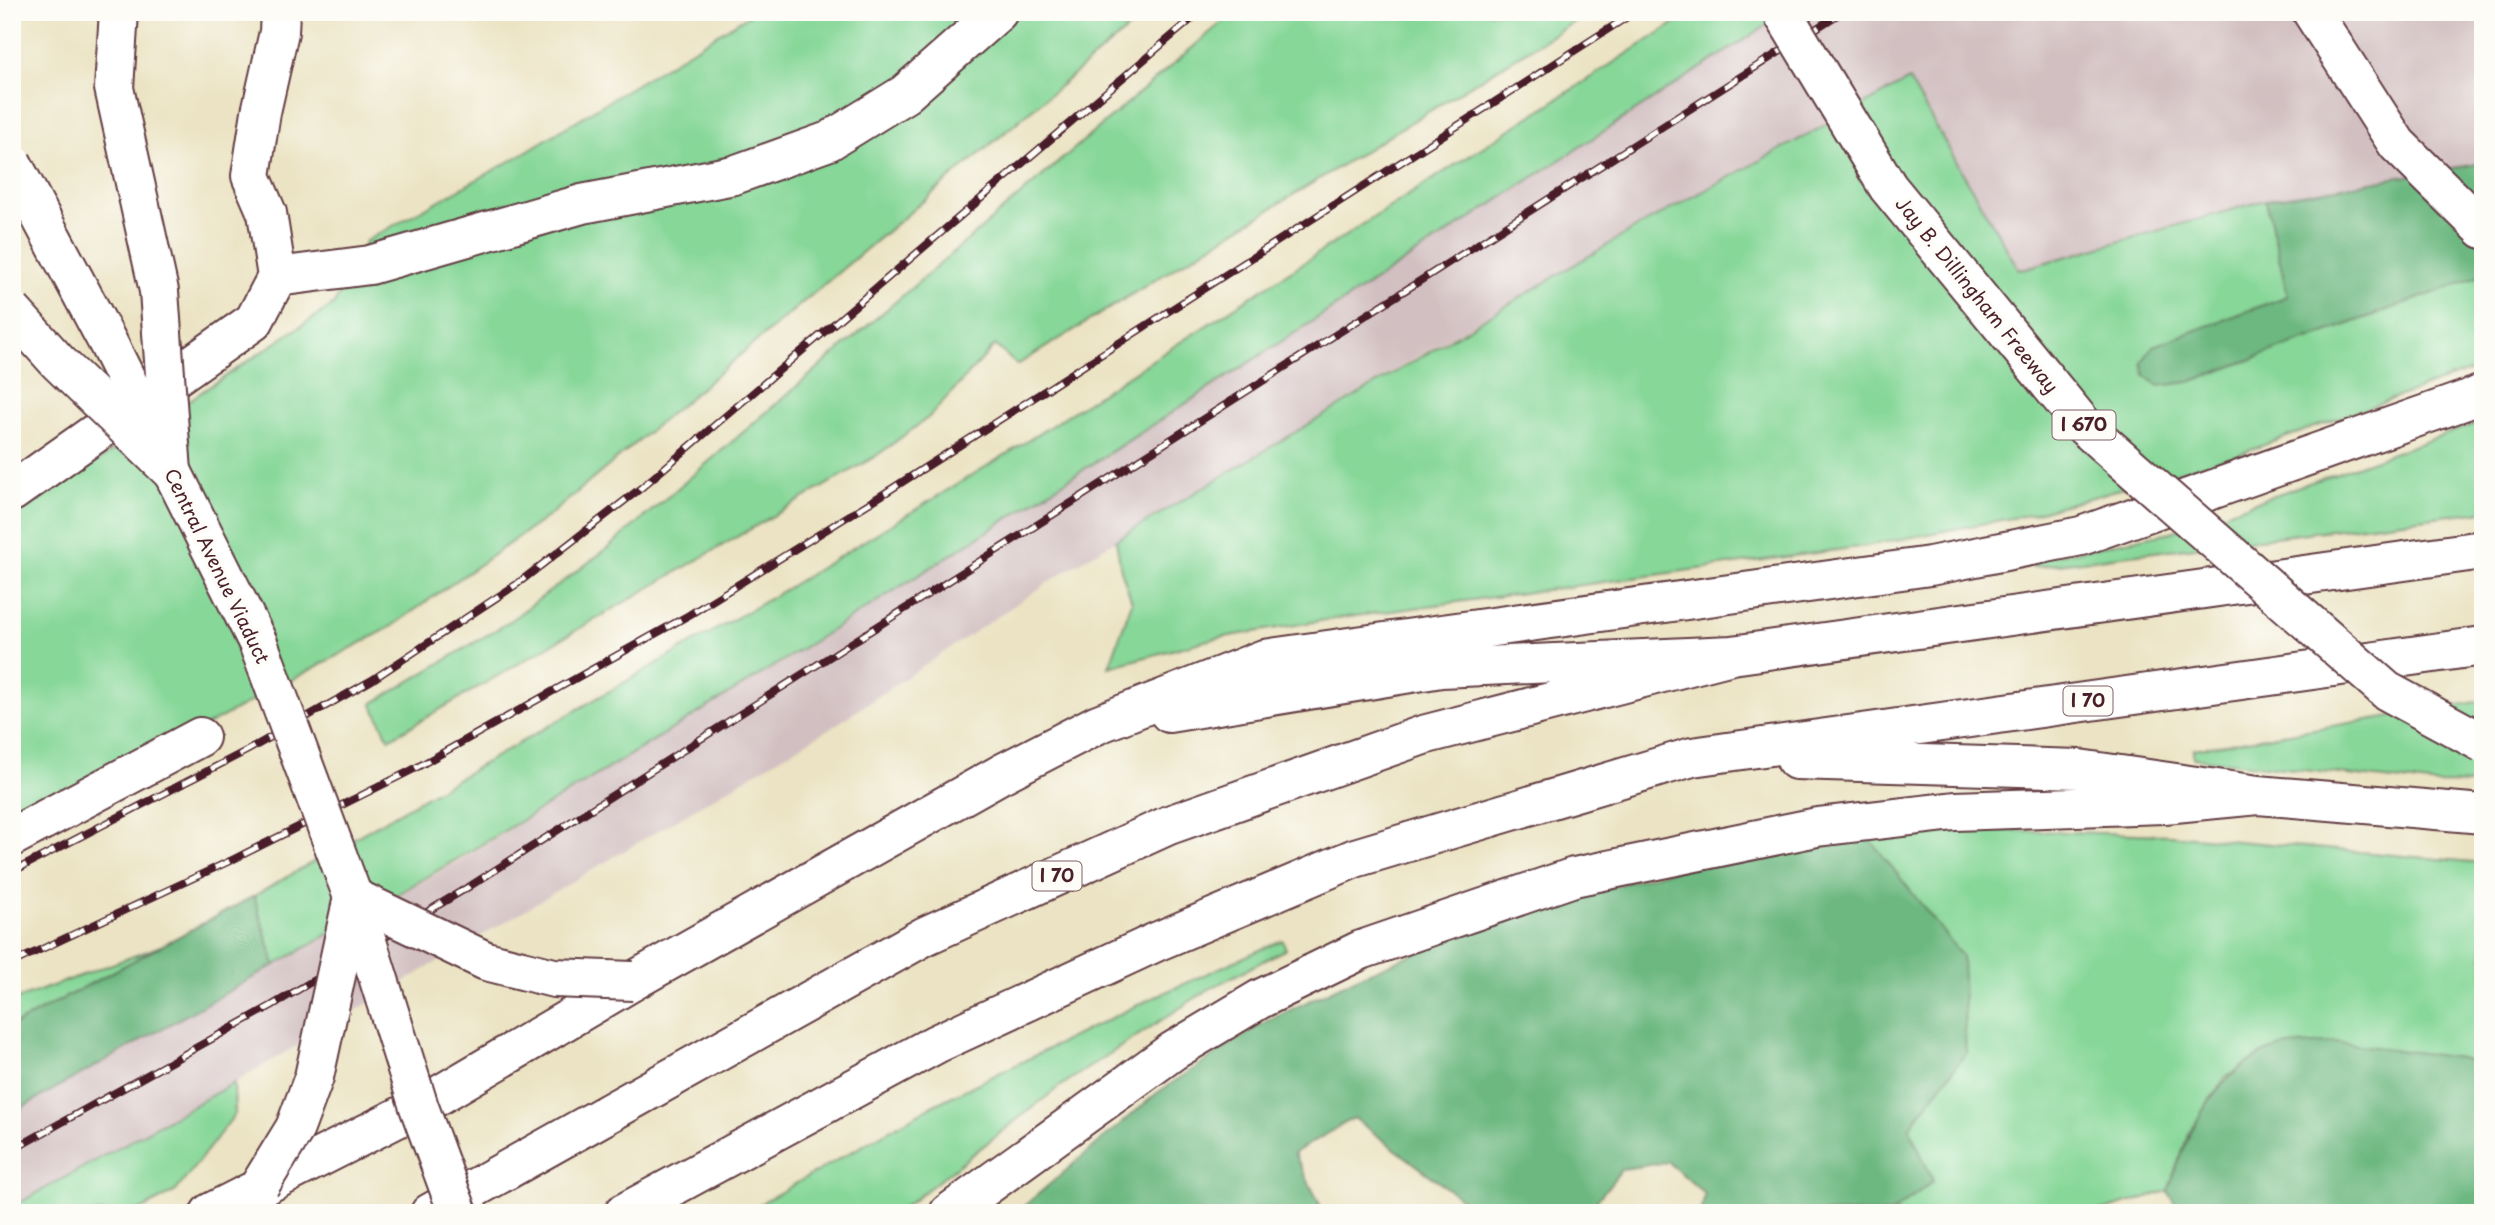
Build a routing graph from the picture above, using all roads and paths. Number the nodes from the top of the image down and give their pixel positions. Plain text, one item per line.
1 (119, 12) edge
2 (280, 12) edge
3 (998, 12) edge
4 (1782, 12) edge
5 (2312, 12) edge
6 (12, 163) edge
7 (2483, 229) edge
8 (276, 277) junction
9 (12, 311) edge
10 (2483, 394) edge
11 (172, 472) junction
12 (12, 492) edge
13 (2483, 550) edge
14 (2483, 646) edge
15 (1731, 655) junction
16 (1098, 724) junction
17 (200, 737) dead end
18 (2483, 743) edge
19 (1692, 757) junction
20 (2258, 795) junction
21 (2483, 814) edge
22 (12, 837) edge
23 (353, 897) junction
24 (633, 981) junction
25 (419, 1107) junction
26 (260, 1185) junction
27 (210, 1213) edge
28 (430, 1213) edge
29 (458, 1213) edge
30 (624, 1213) edge
31 (949, 1213) edge

1 - 11 main road, bridge
2 - 8 main road
3 - 8 main road
4 - 18 main road, Jay B. Dillingham Freeway / I 670, bridge
5 - 7 main road
6 - 11 main road, Central Avenue Viaduct, bridge
8 - 12 main road
9 - 11 main road, bridge
10 - 16 main road
11 - 23 main road, Central Avenue Viaduct, bridge
13 - 15 main road, I 70
14 - 19 main road, I 70
15 - 16 main road
15 - 28 main road, I 70
16 - 24 main road
17 - 22 main road
19 - 20 main road
19 - 30 main road, I 70
20 - 21 main road
20 - 31 main road
23 - 24 main road, bridge
23 - 25 main road, Central Avenue Viaduct, bridge
23 - 26 main road, bridge
24 - 25 main road
25 - 26 main road
25 - 29 main road, Central Avenue Viaduct, bridge
26 - 27 main road

